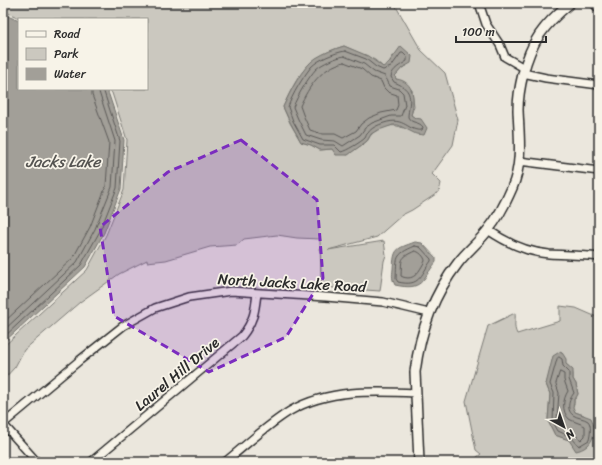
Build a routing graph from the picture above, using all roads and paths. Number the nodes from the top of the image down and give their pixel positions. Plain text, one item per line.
1 (479, 3) edge
2 (570, 3) edge
3 (595, 3) edge
4 (599, 8) edge
5 (524, 70) junction
6 (599, 85) edge
7 (519, 161) junction
8 (599, 172) edge
9 (488, 230) junction
10 (599, 257) edge
11 (257, 293) junction
12 (429, 314) junction
13 (416, 393) junction
14 (3, 424) edge
15 (37, 462) edge
16 (91, 462) edge
17 (225, 462) edge
18 (419, 462) edge

1 - 5 street
2 - 5 street
3 - 4 street
5 - 6 street
5 - 7 street
7 - 8 street
7 - 9 street
9 - 10 street
9 - 12 street
11 - 12 street, North Jacks Lake Road
11 - 14 street, North Jacks Lake Road
11 - 16 street, Laurel Hill Drive
12 - 13 street
13 - 17 street
13 - 18 street
14 - 15 street

